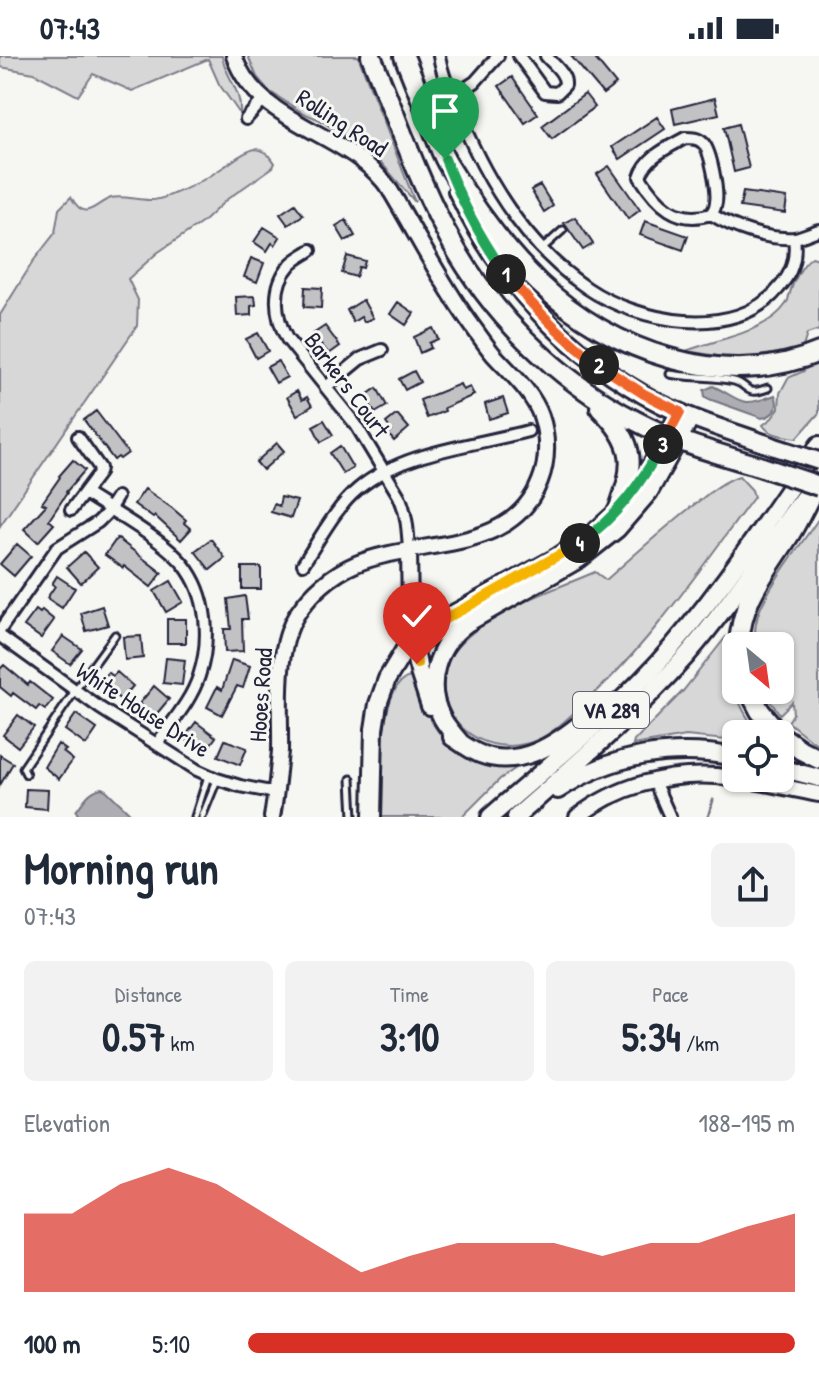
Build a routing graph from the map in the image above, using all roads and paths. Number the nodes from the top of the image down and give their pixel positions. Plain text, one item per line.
1 (234, 56) edge
2 (371, 56) edge
3 (404, 56) edge
4 (439, 56) edge
5 (498, 56) edge
6 (519, 56) edge
7 (546, 56) edge
8 (452, 97) junction
9 (263, 100) junction
10 (246, 119) dead end
11 (445, 159) junction
12 (711, 214) junction
13 (563, 230) dead end
14 (819, 230) edge
15 (794, 238) junction
16 (542, 248) junction
17 (311, 250) dead end
18 (382, 350) dead end
19 (819, 352) edge
20 (670, 374) dead end
21 (738, 375) junction
22 (569, 378) junction
23 (326, 387) junction
24 (768, 388) dead end
25 (685, 415) junction
26 (528, 431) dead end
27 (78, 437) dead end
28 (673, 437) junction
29 (819, 445) edge
30 (819, 461) edge
31 (384, 472) junction
32 (819, 477) edge
33 (819, 486) edge
34 (84, 493) junction
35 (117, 497) dead end
36 (109, 509) junction
37 (71, 510) dead end
38 (618, 511) junction
39 (409, 551) junction
40 (303, 564) dead end
41 (717, 590) junction
42 (509, 597) junction
43 (740, 632) edge
44 (0, 633) edge
45 (115, 635) dead end
46 (414, 641) junction
47 (75, 691) junction
48 (461, 743) junction
49 (157, 744) junction
50 (794, 745) edge
51 (722, 755) edge
52 (819, 759) edge
53 (794, 772) edge
54 (26, 774) dead end
55 (213, 777) junction
56 (819, 778) edge
57 (351, 779) dead end
58 (654, 781) junction
59 (276, 793) junction
60 (819, 794) edge
61 (195, 817) edge
62 (202, 817) edge
63 (272, 817) edge
64 (353, 817) edge
65 (372, 817) edge
66 (490, 817) edge
67 (516, 817) edge
68 (527, 817) edge
69 (577, 817) edge
70 (670, 817) edge

1 - 9 street, Rolling Road
2 - 22 highway
3 - 11 highway
4 - 8 street
5 - 8 street
6 - 7 street
8 - 16 street
9 - 10 street
9 - 39 street, Rolling Road
11 - 21 highway
11 - 25 main road
12 - 12 street
12 - 15 street
13 - 16 lane
14 - 15 street
15 - 16 street
17 - 23 street, Barkers Court
18 - 23 street
19 - 21 highway
20 - 21 lane
21 - 24 lane
22 - 28 highway
22 - 38 highway
23 - 31 street, Barkers Court
25 - 28 main road
25 - 30 main road, bridge
26 - 31 street
27 - 34 street
28 - 33 highway, bridge
28 - 38 main road
28 - 42 main road
29 - 41 main road, VA 289
31 - 39 street, Barkers Court
31 - 40 street
32 - 43 highway
32 - 67 main road, VA 289
34 - 36 street
34 - 37 street
35 - 36 street
36 - 44 street
36 - 49 street
38 - 46 main road
39 - 46 street
39 - 59 street, Hooes Road
41 - 48 main road
41 - 66 main road, VA 289
42 - 46 street
42 - 48 main road
44 - 47 street, White House Drive
45 - 47 lane
46 - 48 main road
46 - 65 main road
47 - 49 street, White House Drive
47 - 54 lane
49 - 55 street, White House Drive
50 - 52 highway
51 - 68 main road
53 - 56 main road
55 - 59 street, White House Drive
55 - 61 lane
55 - 62 lane
57 - 64 lane
58 - 60 street
58 - 69 street
58 - 70 street
59 - 63 street, Hooes Road

